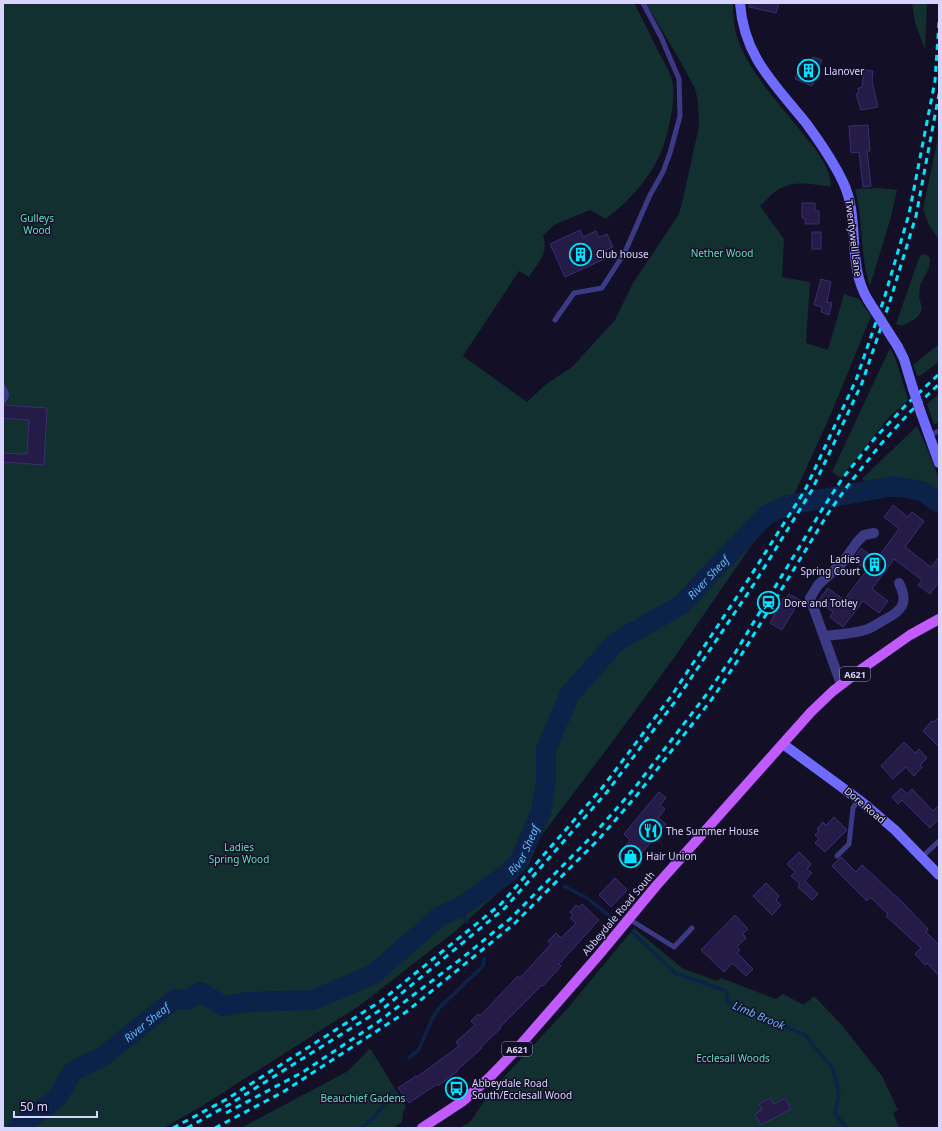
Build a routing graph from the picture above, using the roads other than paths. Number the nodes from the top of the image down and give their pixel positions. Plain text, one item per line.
1 (643, 3) edge
2 (740, 3) edge
3 (555, 320) dead end
4 (3, 387) edge
5 (3, 401) edge
6 (939, 430) edge
7 (929, 435) junction
8 (937, 451) edge
9 (939, 463) edge
10 (874, 533) dead end
11 (899, 583) dead end
12 (939, 619) edge
13 (824, 636) junction
14 (842, 684) junction
15 (783, 744) junction
16 (859, 799) junction
17 (939, 841) edge
18 (837, 856) dead end
19 (922, 858) junction
20 (939, 875) edge
21 (629, 919) junction
22 (692, 928) dead end
23 (422, 1128) edge

1 - 3 lane
2 - 7 street, Twentywell Lane, bridge
4 - 5 lane
6 - 7 lane
7 - 8 street, Twentywell Lane
8 - 9 street, Twentywell Lane
10 - 13 street
11 - 13 street
12 - 14 main road, Abbeydale Road South / A621
13 - 14 street
14 - 15 main road, Abbeydale Road South / A621
15 - 16 street, Dore Road
15 - 21 main road, Abbeydale Road South / A621
16 - 18 lane
16 - 19 street, Dore Road
17 - 19 lane
19 - 20 street, Dore Road
21 - 22 lane
21 - 23 main road, Abbeydale Road South / A621

